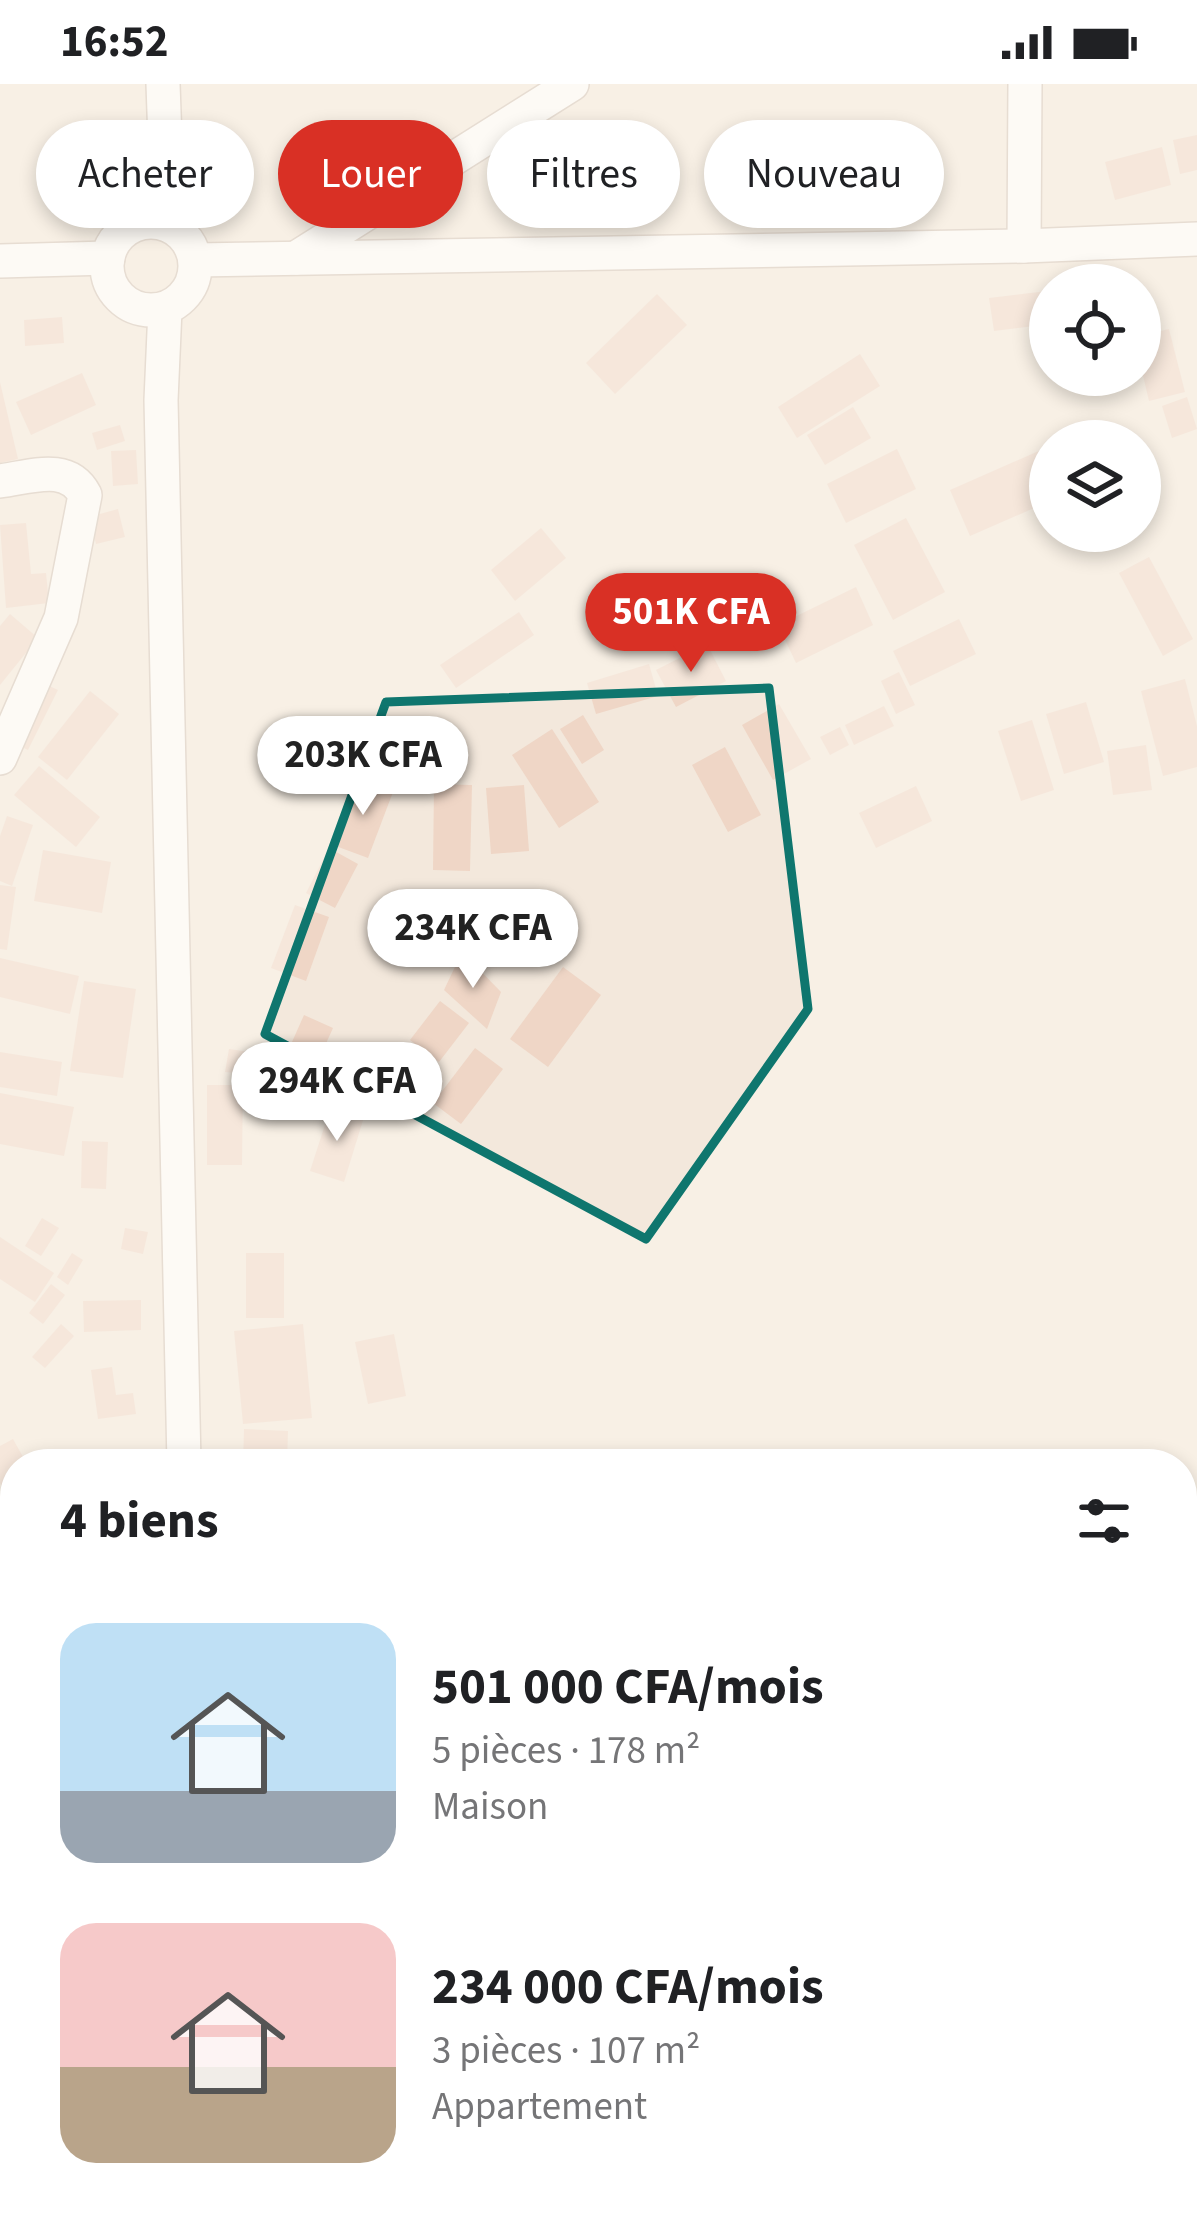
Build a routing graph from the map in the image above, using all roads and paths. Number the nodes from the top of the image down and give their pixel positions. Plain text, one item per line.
1 (163, 84) edge
2 (572, 84) edge
3 (1025, 84) edge
4 (164, 120) edge
5 (133, 228) edge
6 (173, 228) edge
7 (1197, 239) edge
8 (1024, 246) junction
9 (108, 257) junction
10 (294, 259) junction
11 (196, 260) junction
12 (0, 261) edge
13 (165, 308) junction
14 (0, 482) edge
15 (0, 758) edge
16 (184, 1449) edge

1 - 4 street
2 - 10 street
3 - 8 street
5 - 9 street
6 - 11 street
7 - 8 street
8 - 10 street
9 - 12 street
9 - 13 street
10 - 11 street
11 - 13 street
13 - 16 street
14 - 15 street

